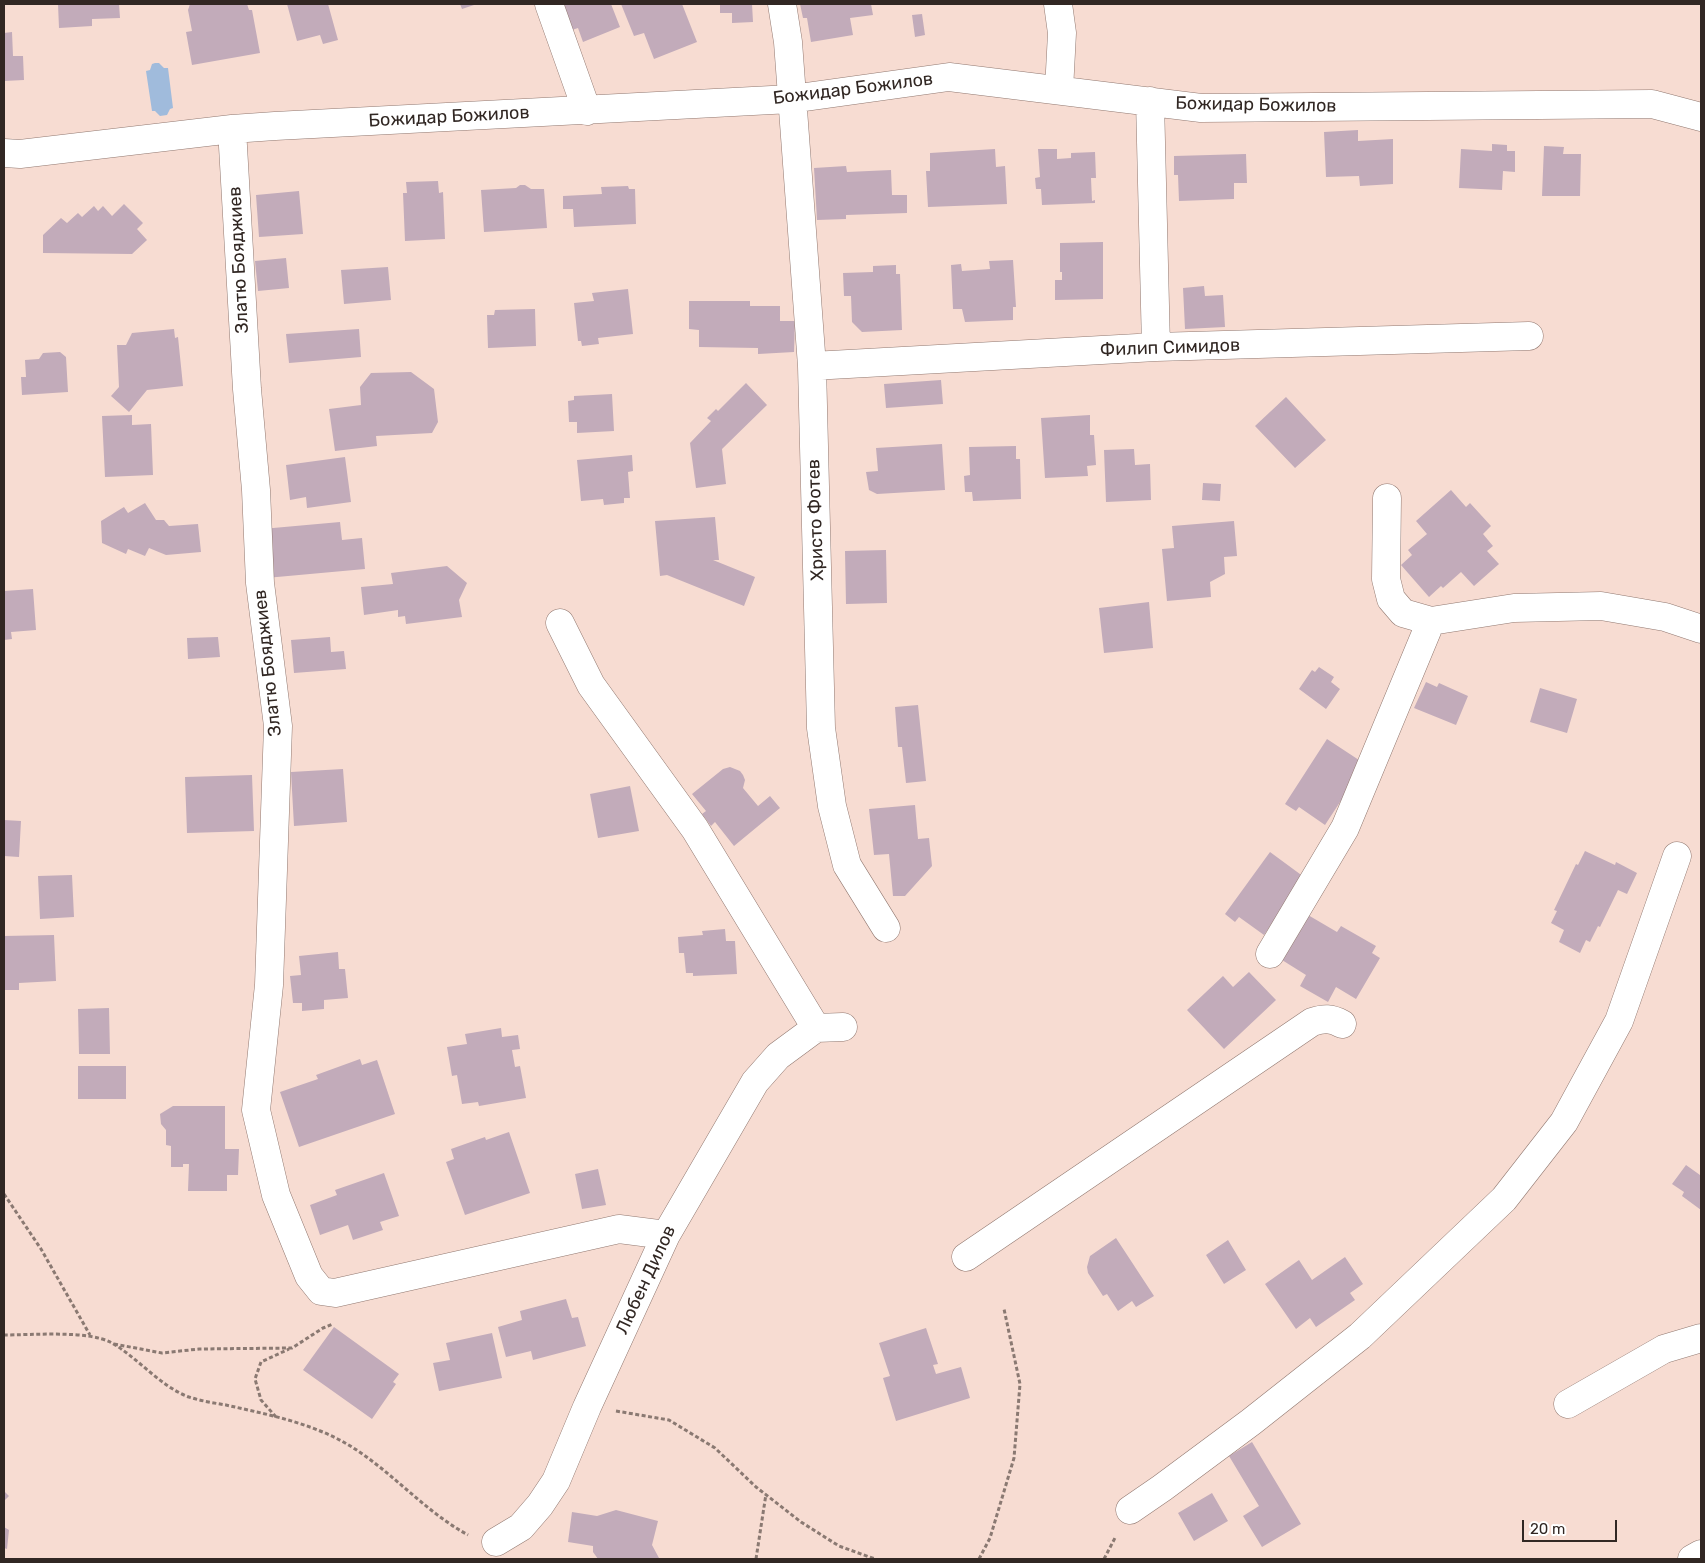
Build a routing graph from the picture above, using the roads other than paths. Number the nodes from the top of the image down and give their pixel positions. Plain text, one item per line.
1 (549, 4) edge
2 (782, 4) edge
3 (1058, 4) edge
4 (1059, 90) junction
5 (791, 98) junction
6 (1150, 101) junction
7 (587, 111) junction
8 (1701, 117) edge
9 (232, 130) junction
10 (4, 153) edge
11 (1530, 336) dead end
12 (1156, 348) junction
13 (812, 366) junction
14 (1387, 498) dead end
15 (1431, 621) junction
16 (560, 623) dead end
17 (1701, 629) edge
18 (1677, 856) dead end
19 (886, 928) dead end
20 (1270, 954) dead end
21 (1342, 1024) dead end
22 (843, 1027) dead end
23 (816, 1028) junction
24 (666, 1235) junction
25 (966, 1257) dead end
26 (1701, 1338) edge
27 (1568, 1404) dead end
28 (1130, 1510) dead end
29 (496, 1542) road end
30 (1701, 1554) edge
31 (1692, 1559) edge

1 - 7 street
2 - 5 street, Христо Фотев
3 - 4 street
4 - 5 street, Божидар Божилов
4 - 6 street, Божидар Божилов
5 - 7 street, Божидар Божилов
5 - 13 street, Христо Фотев
6 - 8 street, Божидар Божилов
6 - 12 street
7 - 9 street, Божидар Божилов
9 - 10 street, Божидар Божилов
9 - 24 street, Златю Бояджиев
11 - 12 street, Филип Симидов
12 - 13 street, Филип Симидов
13 - 19 street, Христо Фотев
14 - 15 street
15 - 17 street
15 - 20 street
16 - 23 street
18 - 28 street
21 - 25 street
22 - 23 street
23 - 24 street, Любен Дилов
24 - 29 street, Любен Дилов
26 - 27 street
30 - 31 street

